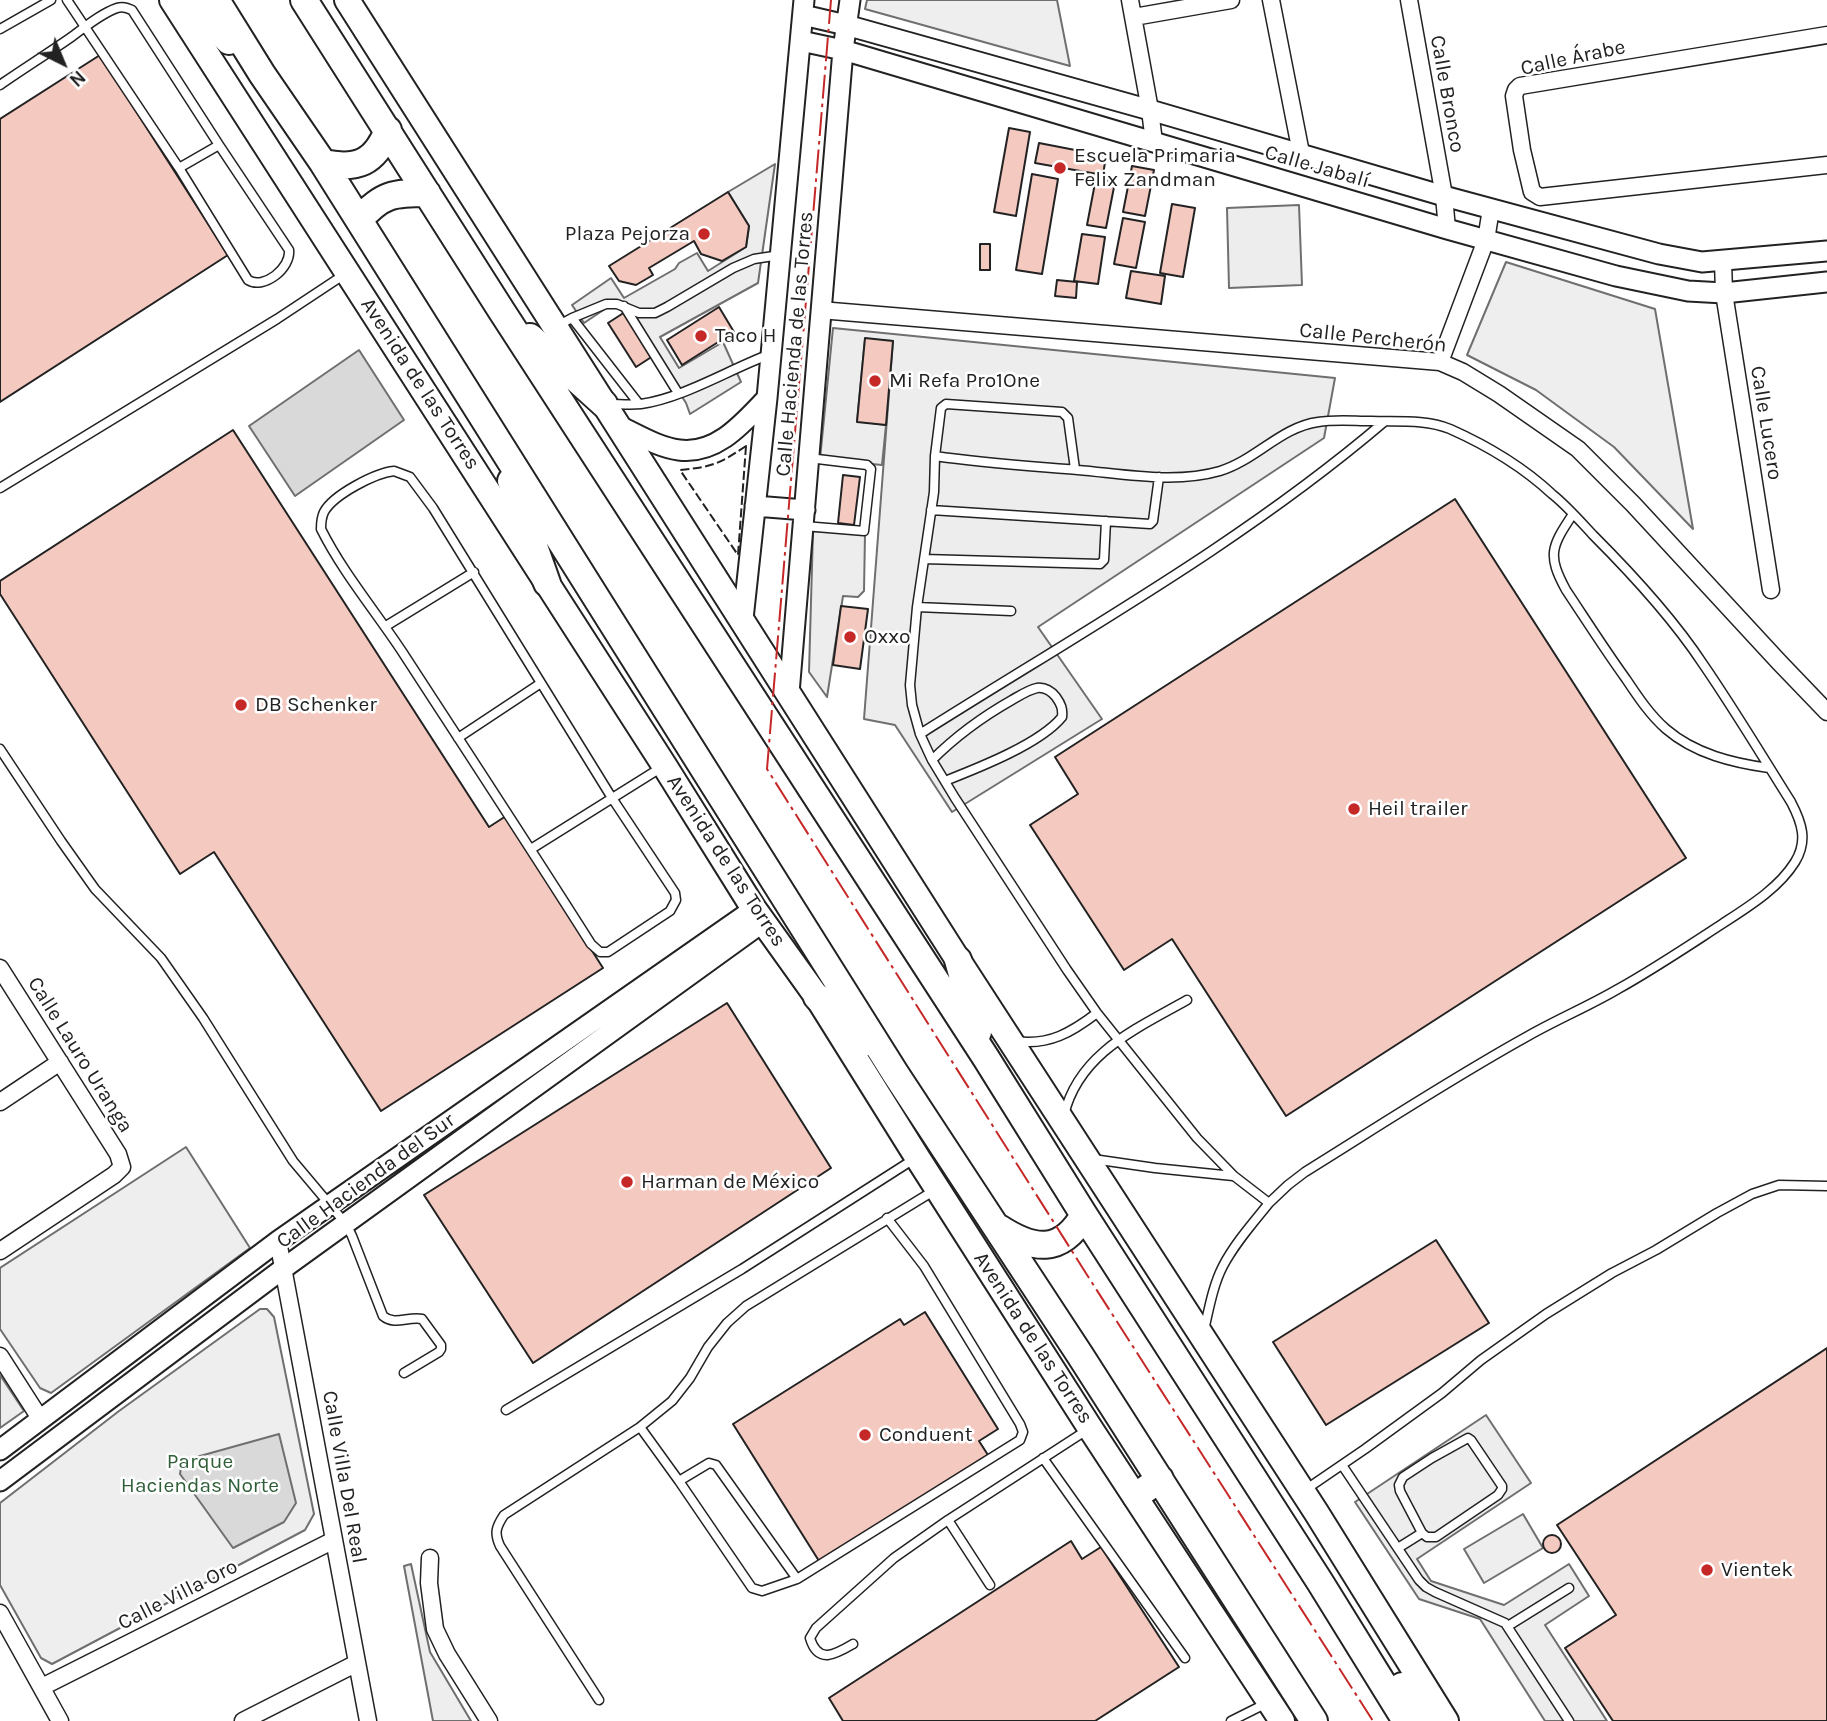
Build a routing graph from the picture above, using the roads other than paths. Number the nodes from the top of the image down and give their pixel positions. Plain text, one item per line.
1 (51, 0) edge
2 (68, 0) edge
3 (172, 0) edge
4 (188, 0) edge
5 (216, 0) edge
6 (304, 0) edge
7 (347, 0) edge
8 (850, 0) edge
9 (1130, 0) edge
10 (1231, 0) edge
11 (1270, 0) edge
12 (1409, 0) edge
13 (803, 8) edge
14 (1134, 17) junction
15 (846, 25) junction
16 (85, 28) junction
17 (0, 29) edge
18 (1827, 35) edge
19 (801, 41) junction
20 (843, 50) junction
21 (262, 74) junction
22 (0, 85) edge
23 (1150, 110) junction
24 (388, 130) junction
25 (1154, 142) junction
26 (219, 145) junction
27 (1301, 153) junction
28 (323, 163) junction
29 (1827, 165) edge
30 (179, 168) junction
31 (427, 193) junction
32 (1444, 196) junction
33 (1491, 209) junction
34 (359, 220) junction
35 (1447, 229) junction
36 (1486, 240) junction
37 (1827, 251) edge
38 (780, 255) junction
39 (1723, 261) junction
40 (348, 272) junction
41 (1827, 282) edge
42 (1724, 293) junction
43 (624, 306) junction
44 (501, 310) junction
45 (820, 310) junction
46 (563, 322) junction
47 (771, 354) junction
48 (1440, 362) junction
49 (678, 393) junction
50 (767, 398) junction
51 (639, 404) junction
52 (611, 415) junction
53 (1384, 422) junction
54 (494, 433) junction
55 (935, 456) junction
56 (808, 458) junction
57 (1075, 470) junction
58 (1159, 477) junction
59 (0, 488) edge
60 (755, 506) junction
61 (931, 510) junction
62 (1573, 514) junction
63 (804, 518) junction
64 (1106, 521) junction
65 (924, 559) junction
66 (474, 572) junction
67 (547, 583) junction
68 (1771, 590) dead end
69 (917, 607) junction
70 (1010, 611) dead end
71 (743, 619) junction
72 (386, 626) junction
73 (541, 683) junction
74 (789, 693) junction
75 (1827, 712) edge
76 (920, 734) junction
77 (458, 738) junction
78 (0, 749) edge
79 (932, 760) junction
80 (664, 765) junction
81 (1769, 768) junction
82 (945, 781) junction
83 (612, 798) junction
84 (531, 849) junction
85 (758, 916) junction
86 (958, 960) junction
87 (0, 968) edge
88 (817, 997) junction
89 (1187, 1000) dead end
90 (1097, 1013) junction
91 (1010, 1039) junction
92 (1118, 1040) junction
93 (986, 1058) junction
94 (60, 1062) junction
95 (895, 1073) junction
96 (0, 1102) edge
97 (1063, 1122) junction
98 (916, 1157) junction
99 (1087, 1158) junction
100 (1234, 1176) junction
101 (1827, 1186) edge
102 (937, 1188) junction
103 (1269, 1203) junction
104 (331, 1205) junction
105 (1084, 1215) junction
106 (887, 1218) junction
107 (346, 1224) junction
108 (994, 1225) junction
109 (278, 1241) junction
110 (0, 1251) edge
111 (284, 1268) junction
112 (1202, 1336) junction
113 (0, 1356) edge
114 (404, 1373) dead end
115 (506, 1410) dead end
116 (41, 1420) junction
117 (640, 1427) junction
118 (1090, 1428) junction
119 (0, 1450) edge
120 (1043, 1458) junction
121 (1342, 1465) junction
122 (1160, 1479) junction
123 (0, 1481) edge
124 (679, 1481) junction
125 (1302, 1491) junction
126 (1136, 1496) junction
127 (948, 1520) junction
128 (1422, 1532) junction
129 (334, 1540) junction
130 (1398, 1548) junction
131 (430, 1558) dead end
132 (797, 1579) junction
133 (1320, 1582) junction
134 (990, 1585) dead end
135 (1569, 1588) dead end
136 (0, 1613) edge
137 (1508, 1626) junction
138 (6, 1639) edge
139 (853, 1644) dead end
140 (1185, 1658) dead end
141 (357, 1663) junction
142 (1280, 1669) junction
143 (42, 1687) junction
144 (599, 1700) dead end
145 (1275, 1711) edge
146 (60, 1721) edge
147 (243, 1721) edge
148 (368, 1721) edge
149 (489, 1721) edge
150 (1231, 1721) edge
151 (1303, 1721) edge
152 (1314, 1721) edge
153 (1406, 1721) edge
154 (1428, 1721) edge
155 (1446, 1721) edge
156 (1569, 1721) edge

1 - 17 lane
2 - 16 lane
3 - 40 main road, Avenida de las Torres
4 - 21 highway
5 - 21 highway, Avenida de las Torres
6 - 24 highway
7 - 46 main road
8 - 15 street, Calle Hacienda de las Torres
9 - 14 street
10 - 14 street
11 - 27 street
12 - 32 street, Calle Bronco
13 - 15 street, Calle Jabalí
13 - 19 street, Calle Hacienda de las Torres
14 - 23 street
15 - 20 street, Calle Hacienda de las Torres
15 - 23 street, Calle Jabalí
16 - 22 lane
16 - 26 lane
16 - 30 lane
18 - 29 street, Calle Árabe
19 - 20 street, Calle Jabalí
19 - 38 street, Calle Hacienda de las Torres
20 - 25 street, Calle Jabalí
20 - 45 street, Calle Hacienda de las Torres
21 - 28 highway, Avenida de las Torres
23 - 25 street
23 - 27 street, Calle Jabalí
24 - 28 highway
24 - 31 highway
25 - 35 street, Calle Jabalí
26 - 30 lane
26 - 30 lane
27 - 32 street, Calle Jabalí
28 - 34 highway, Avenida de las Torres
31 - 34 highway
31 - 44 highway
32 - 33 street, Calle Jabalí
32 - 35 street, Calle Bronco
33 - 36 street
33 - 39 street, Calle Jabalí
34 - 54 highway, Avenida de las Torres
35 - 36 street, Calle Jabalí
36 - 42 street, Calle Jabalí
36 - 48 street
37 - 39 street, Calle Jabalí
38 - 43 lane
38 - 47 street, Calle Hacienda de las Torres
39 - 42 street, Calle Lucero
40 - 59 lane
40 - 67 main road, Avenida de las Torres
41 - 42 street, Calle Jabalí
42 - 68 street, Calle Lucero
43 - 46 lane
43 - 49 lane
44 - 52 highway
44 - 93 highway
45 - 48 street, Calle Percherón
45 - 56 street, Calle Hacienda de las Torres
46 - 51 lane
46 - 52 main road
47 - 49 lane
47 - 50 street, Calle Hacienda de las Torres
48 - 75 street, Calle Percherón
49 - 51 lane
50 - 52 street
50 - 60 street, Calle Hacienda de las Torres
51 - 52 lane
52 - 71 main road
53 - 58 lane
53 - 62 lane
53 - 76 lane
54 - 67 highway
54 - 95 highway, Avenida de las Torres
55 - 57 lane
55 - 57 lane
55 - 61 lane
56 - 63 street, Calle Hacienda de las Torres
56 - 63 lane
57 - 58 lane
58 - 64 lane
60 - 63 street
60 - 71 street, Calle Hacienda de las Torres
61 - 64 lane
61 - 65 lane
62 - 81 lane
62 - 81 lane
63 - 74 street, Calle Hacienda de las Torres
64 - 65 lane
65 - 69 lane
66 - 72 lane
66 - 72 lane
66 - 73 lane
67 - 80 main road, Avenida de las Torres
69 - 70 lane
69 - 76 lane
71 - 74 main road
72 - 77 lane
73 - 77 lane
73 - 83 lane
74 - 86 main road
76 - 79 lane
77 - 84 lane
78 - 104 lane
79 - 82 lane
79 - 82 lane
80 - 83 lane
80 - 85 main road, Avenida de las Torres
81 - 103 lane
82 - 90 lane
83 - 84 lane
83 - 84 lane
85 - 88 main road, Avenida de las Torres
85 - 104 street, Calle Hacienda del Sur
85 - 107 street, Calle Hacienda del Sur
86 - 91 main road
86 - 93 highway
87 - 94 street, Calle Lauro Uranga
88 - 95 highway
88 - 98 main road, Avenida de las Torres
89 - 92 lane
90 - 91 lane
90 - 92 lane
91 - 97 main road
92 - 97 lane
92 - 100 lane
93 - 105 highway
94 - 96 street
94 - 110 street, Calle Lauro Uranga
95 - 108 highway, Avenida de las Torres
97 - 99 main road
98 - 102 main road, Avenida de las Torres
98 - 115 lane
99 - 100 lane
99 - 112 main road
100 - 103 lane
101 - 121 lane
102 - 106 lane
102 - 118 main road, Avenida de las Torres
103 - 112 lane
104 - 107 lane
104 - 109 street, Calle Hacienda del Sur
105 - 108 highway
105 - 133 highway
106 - 117 lane
106 - 132 lane
107 - 111 street, Calle Hacienda del Sur
107 - 114 lane
108 - 122 highway, Avenida de las Torres
109 - 111 street, Calle Villa Del Real
109 - 116 street, Calle Hacienda del Sur
111 - 123 street, Calle Hacienda del Sur
111 - 129 street, Calle Villa Del Real
112 - 125 main road
113 - 116 street
116 - 119 street, Calle Hacienda del Sur
117 - 124 lane
117 - 144 lane
118 - 120 lane
118 - 126 main road, Avenida de las Torres
120 - 127 lane
120 - 140 lane
121 - 125 lane
121 - 130 lane
122 - 126 highway
122 - 142 highway, Avenida de las Torres
124 - 132 lane
124 - 132 lane
125 - 155 main road
126 - 145 main road, Avenida de las Torres
127 - 134 lane
127 - 139 lane
128 - 128 lane
128 - 130 lane
129 - 141 street, Calle Villa Del Real
129 - 143 street, Calle Villa Oro
130 - 137 lane
131 - 149 street
133 - 153 highway
133 - 154 highway
135 - 137 lane
136 - 138 street
137 - 156 lane
138 - 143 street
141 - 147 street
141 - 148 street, Calle Villa Del Real
142 - 151 highway
142 - 152 highway, Avenida de las Torres
143 - 146 street
145 - 150 lane

